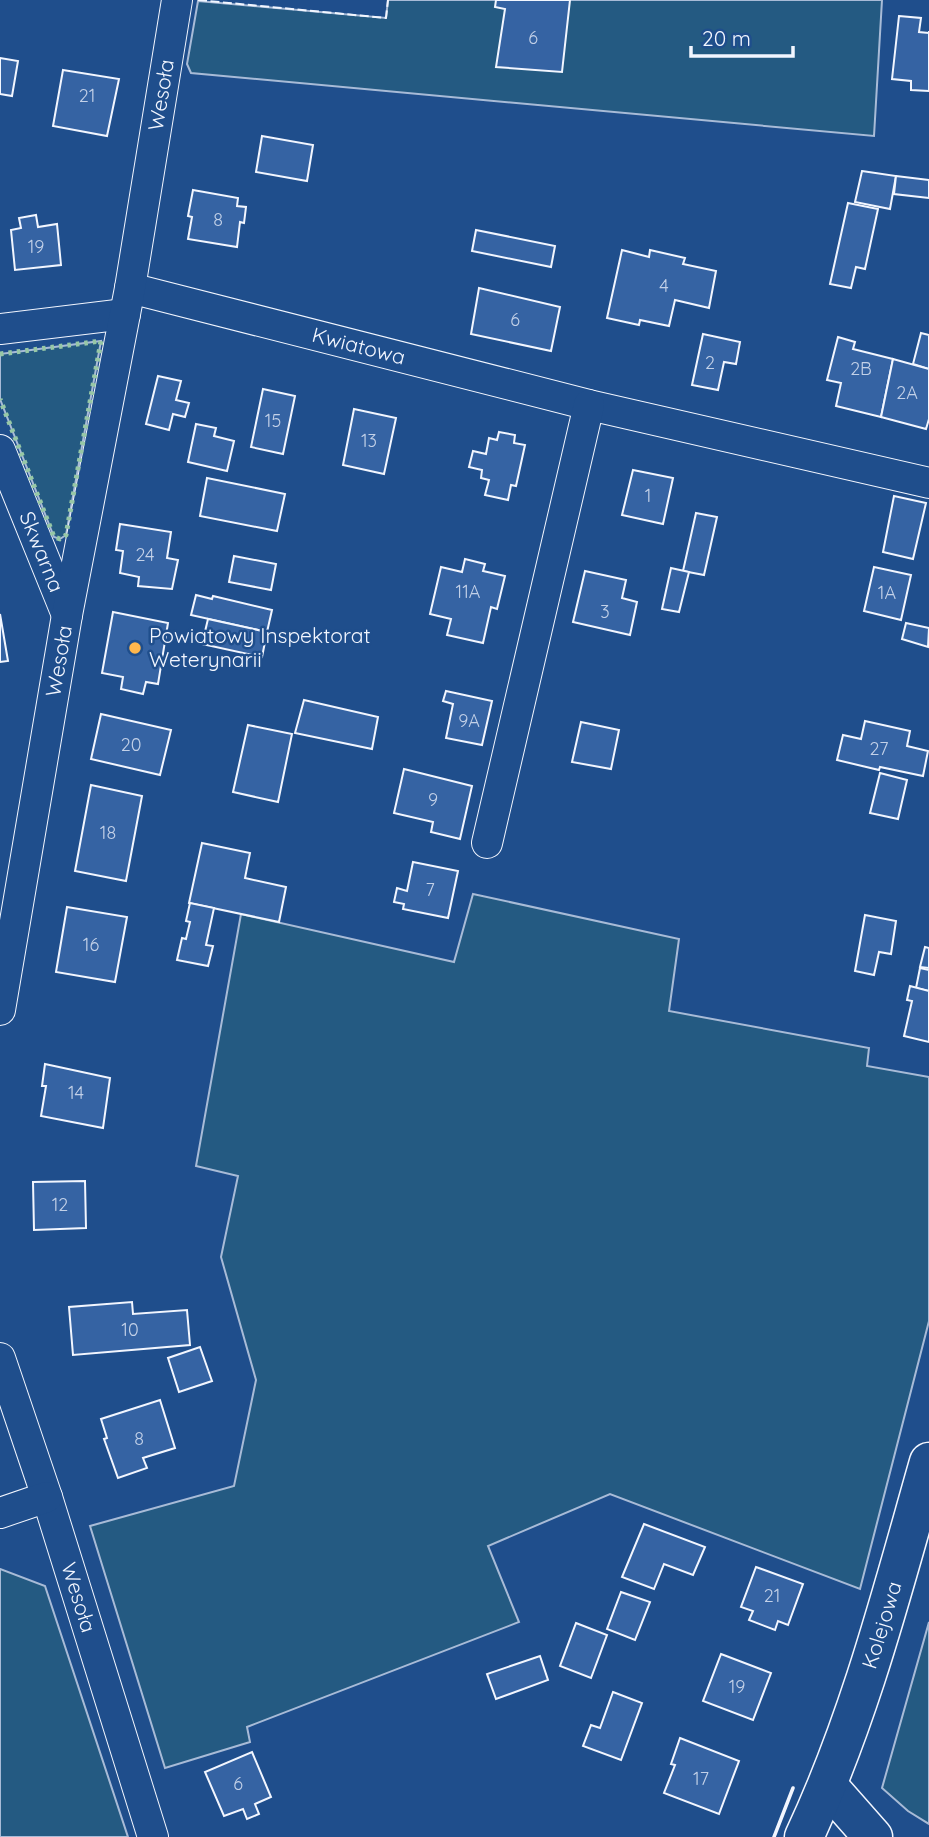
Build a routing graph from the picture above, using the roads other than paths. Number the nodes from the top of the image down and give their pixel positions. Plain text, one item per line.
1 (177, 0) edge
2 (127, 301) junction
3 (0, 329) edge
4 (589, 405) junction
5 (0, 450) edge
6 (929, 482) edge
7 (67, 615) junction
8 (487, 843) dead end
9 (0, 1010) edge
10 (0, 1358) edge
11 (929, 1462) edge
12 (47, 1497) junction
13 (0, 1513) edge
14 (828, 1786) junction
15 (153, 1837) edge
16 (804, 1837) edge
17 (822, 1837) edge
18 (873, 1837) edge

1 - 2 street, Wesoła
2 - 3 street
2 - 4 street, Kwiatowa
2 - 7 street, Wesoła
4 - 6 street, Kwiatowa
4 - 8 street
5 - 7 street, Skwarna
7 - 9 street, Wesoła
10 - 12 street, Wesoła
11 - 14 street, Kolejowa
12 - 13 street
12 - 15 street, Wesoła
14 - 16 street, Kolejowa
14 - 17 street, Kolejowa
14 - 18 street

